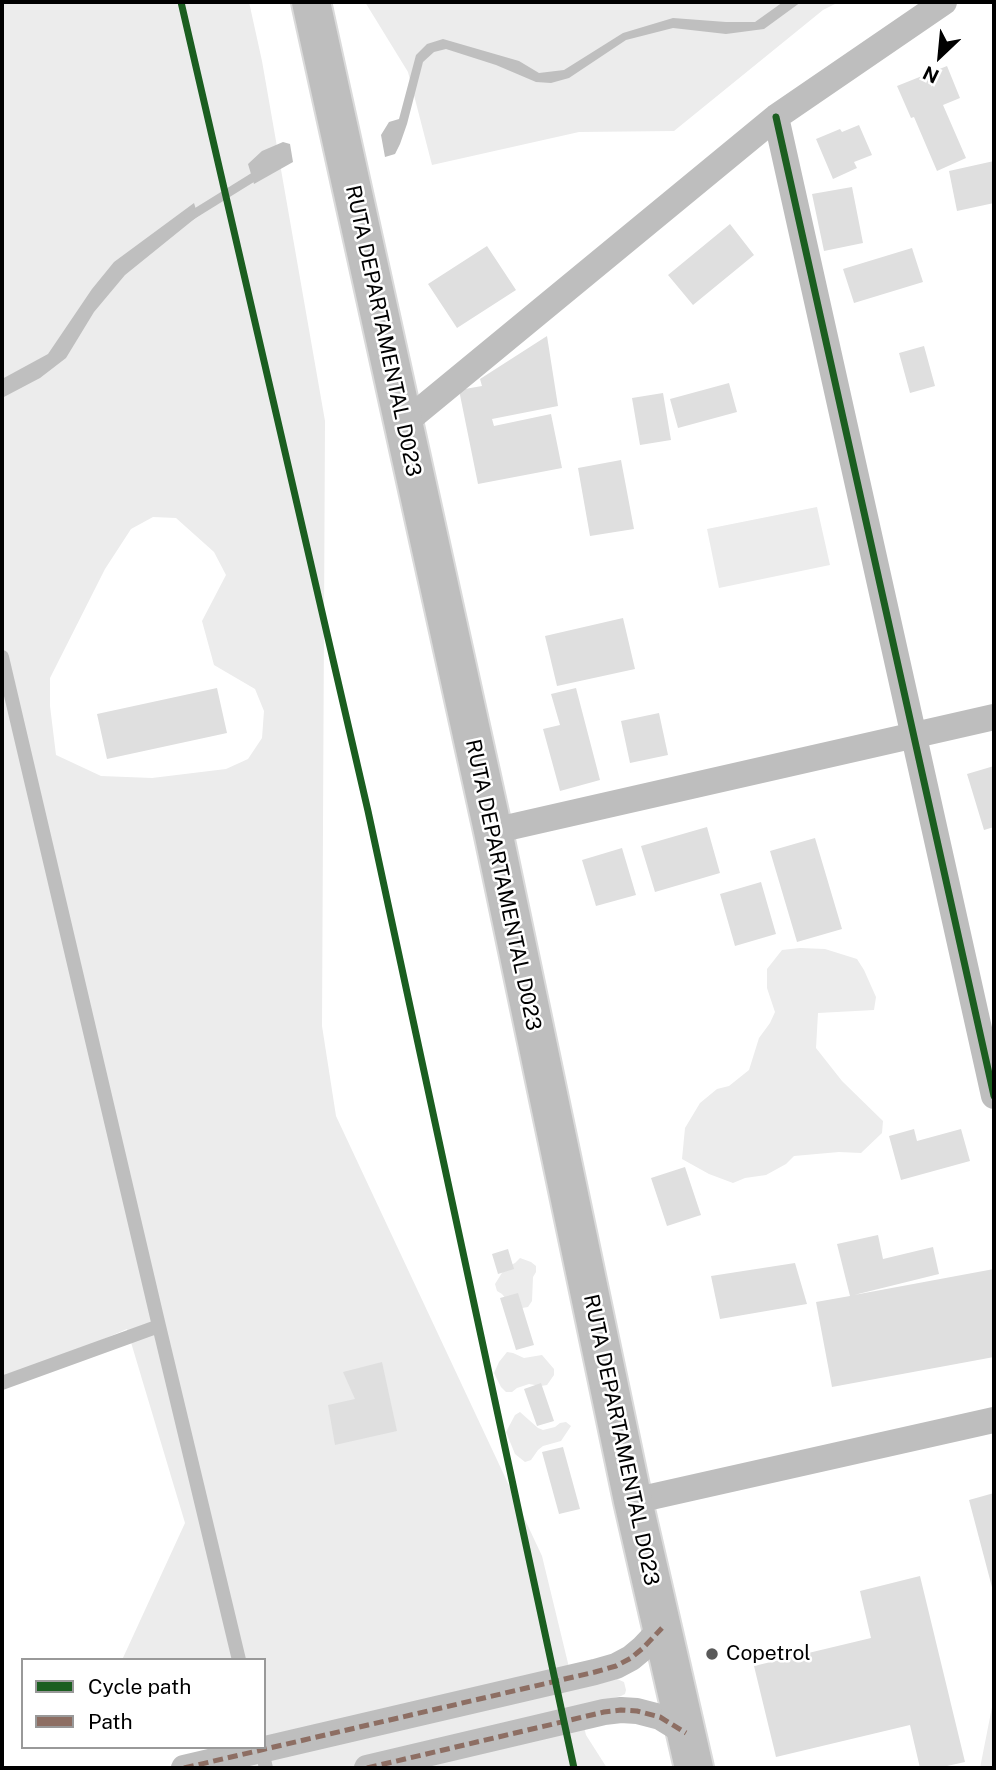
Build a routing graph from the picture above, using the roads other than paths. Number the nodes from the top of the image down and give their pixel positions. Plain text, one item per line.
1 (312, 2) edge
2 (944, 2) edge
3 (776, 117) junction
4 (403, 424) junction
5 (2, 657) edge
6 (994, 717) edge
7 (914, 735) junction
8 (493, 831) junction
9 (994, 1096) edge
10 (159, 1326) junction
11 (2, 1383) edge
12 (994, 1420) edge
13 (633, 1501) junction
14 (662, 1628) junction
15 (239, 1658) edge
16 (690, 1751) edge
17 (263, 1755) edge
18 (184, 1768) edge
19 (367, 1768) edge

1 - 4 main road, RUTA DEPARTAMENTAL D023
2 - 3 street
3 - 4 street
3 - 7 street
4 - 8 main road, RUTA DEPARTAMENTAL D023
5 - 10 lane
6 - 7 street
7 - 8 street
7 - 9 street
8 - 13 main road, RUTA DEPARTAMENTAL D023
10 - 11 lane
10 - 15 lane
12 - 13 street
13 - 14 main road, RUTA DEPARTAMENTAL D023
14 - 16 main road, RUTA DEPARTAMENTAL D023
14 - 17 street
16 - 19 street
17 - 18 street

